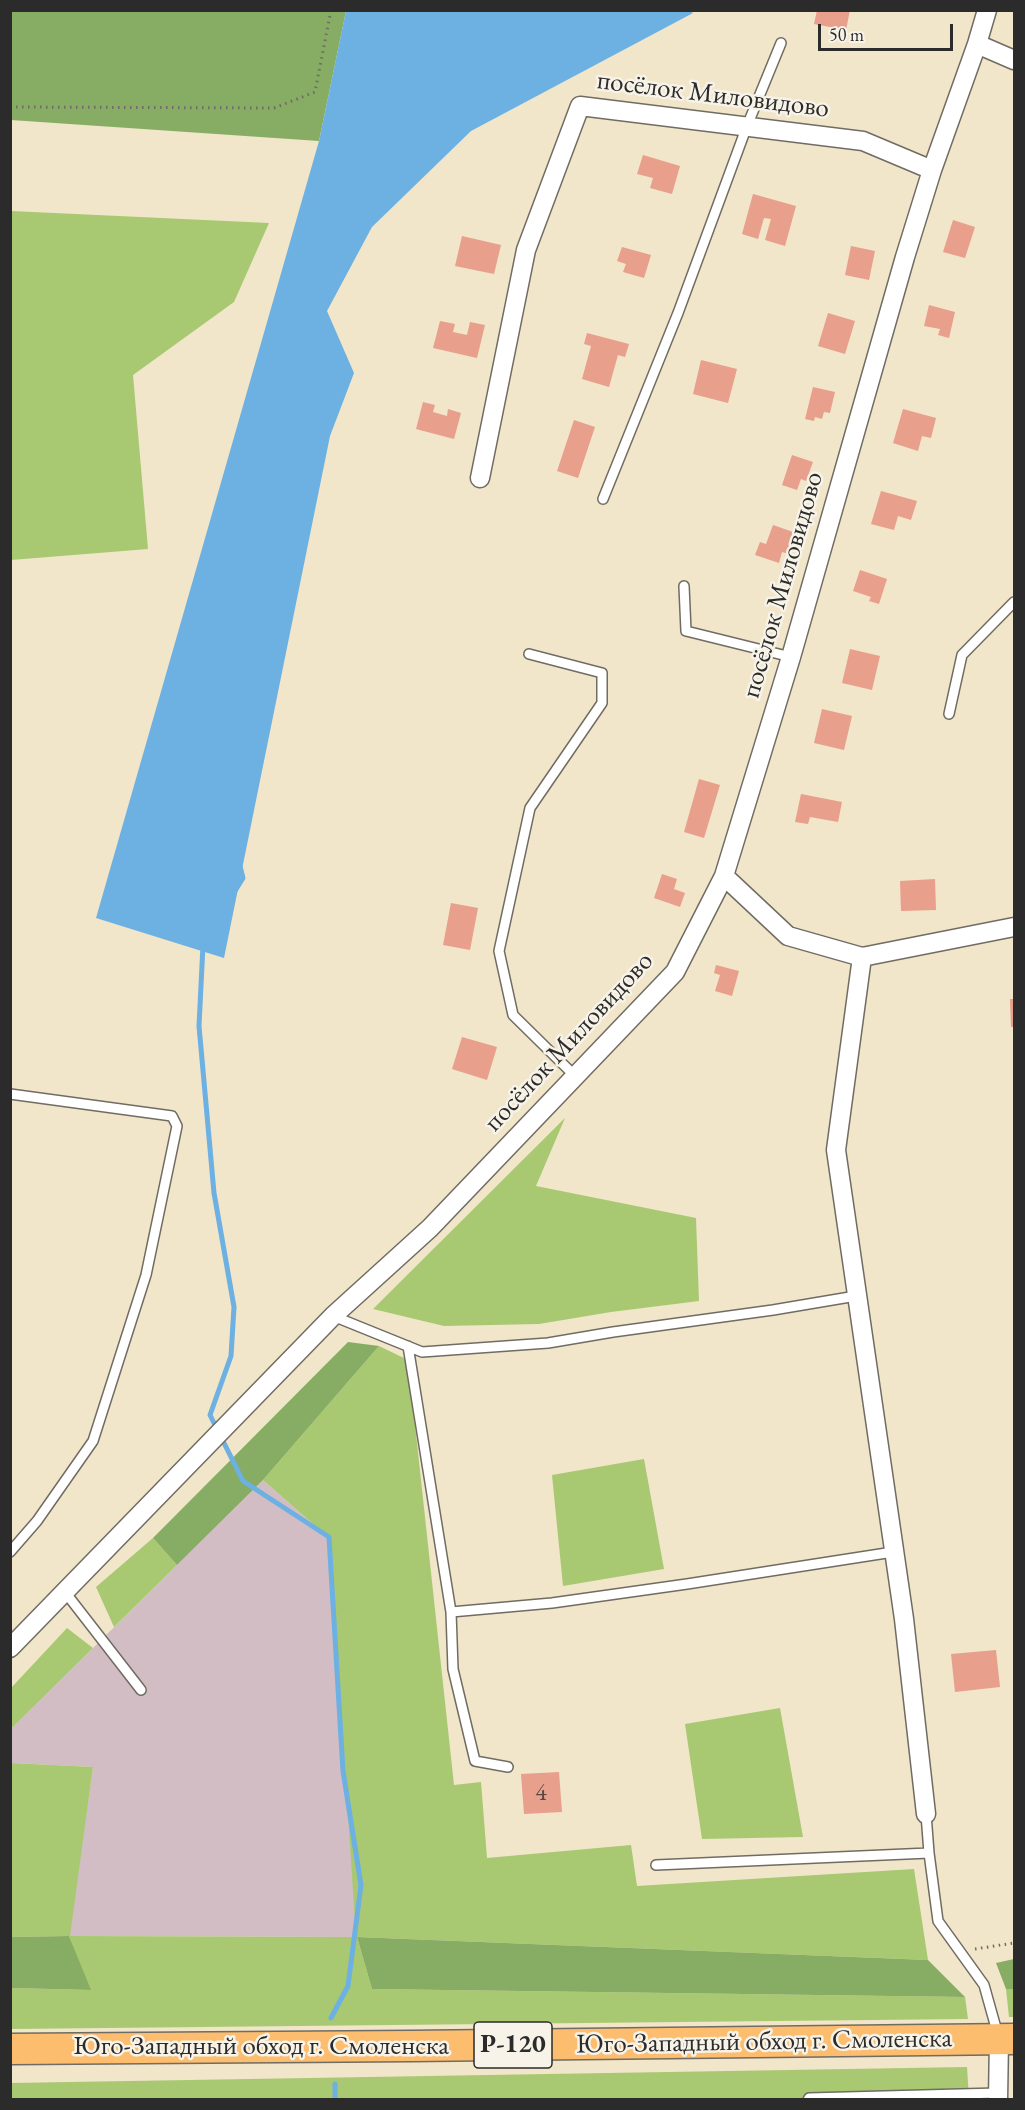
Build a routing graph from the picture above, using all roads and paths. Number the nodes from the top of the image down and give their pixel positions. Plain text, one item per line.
1 (331, 10) edge
2 (987, 10) edge
3 (781, 43) dead end
4 (977, 44) junction
5 (1014, 60) edge
6 (10, 107) edge
7 (747, 126) junction
8 (932, 170) junction
9 (480, 478) dead end
10 (603, 499) dead end
11 (684, 586) dead end
12 (1014, 602) edge
13 (529, 654) dead end
14 (791, 657) junction
15 (949, 714) dead end
16 (724, 876) junction
17 (1014, 927) edge
18 (862, 957) junction
19 (574, 1076) junction
20 (10, 1094) edge
21 (856, 1296) junction
22 (333, 1316) junction
23 (408, 1346) junction
24 (10, 1552) edge
25 (893, 1552) junction
26 (65, 1592) junction
27 (451, 1612) junction
28 (11, 1647) edge
29 (141, 1690) dead end
30 (508, 1767) dead end
31 (926, 1814) joint
32 (929, 1854) junction
33 (656, 1865) dead end
34 (1014, 1943) edge
35 (960, 1952) junction
36 (1007, 2039) edge
37 (10, 2049) edge
38 (998, 2096) edge
39 (808, 2100) edge

1 - 6 path
2 - 4 street, посёлок Миловидово
3 - 7 lane
4 - 5 street
4 - 8 street, посёлок Миловидово
7 - 8 street, посёлок Миловидово
7 - 9 street, посёлок Миловидово
7 - 10 lane
8 - 14 street, посёлок Миловидово
11 - 14 lane
12 - 15 lane
13 - 19 lane
14 - 16 street, посёлок Миловидово
16 - 18 street
16 - 19 street, посёлок Миловидово
17 - 18 street
18 - 21 street
19 - 22 street, посёлок Миловидово
20 - 24 lane
21 - 23 lane
21 - 25 street
22 - 23 lane
22 - 26 street, посёлок Миловидово
23 - 27 lane
25 - 27 lane
25 - 31 street
26 - 28 street, посёлок Миловидово
26 - 29 lane
27 - 30 lane
31 - 32 lane
32 - 33 lane
32 - 35 lane
34 - 35 path
35 - 36 lane
36 - 37 highway, Юго-Западный обход г. Смоленска / Р-120
36 - 38 street
38 - 39 lane

